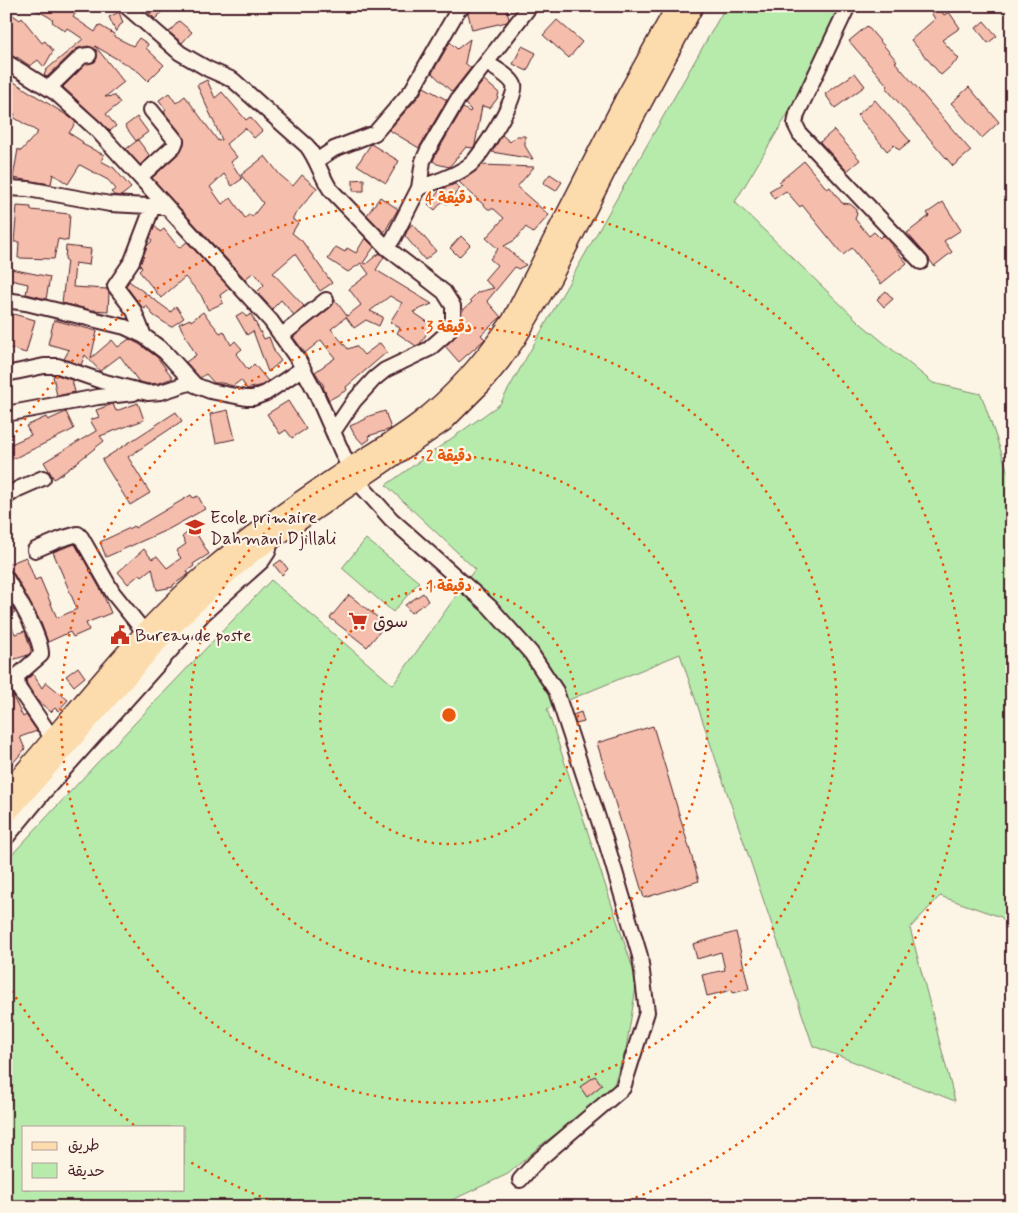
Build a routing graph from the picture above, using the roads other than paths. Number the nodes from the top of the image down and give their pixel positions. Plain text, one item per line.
1 (126, 6) edge
2 (463, 6) edge
3 (530, 6) edge
4 (694, 6) edge
5 (848, 6) edge
6 (673, 10) edge
7 (89, 55) dead end
8 (6, 62) edge
9 (487, 63) junction
10 (49, 88) junction
11 (152, 110) dead end
12 (316, 161) junction
13 (140, 177) junction
14 (6, 188) edge
15 (419, 188) junction
16 (160, 206) junction
17 (387, 248) junction
18 (921, 262) dead end
19 (6, 300) edge
20 (326, 300) dead end
21 (144, 336) junction
22 (281, 336) junction
23 (303, 368) junction
24 (6, 374) edge
25 (192, 382) junction
26 (139, 392) junction
27 (6, 414) edge
28 (333, 432) junction
29 (354, 475) junction
30 (43, 478) dead end
31 (6, 497) edge
32 (265, 536) junction
33 (35, 550) dead end
34 (6, 578) edge
35 (150, 640) junction
36 (53, 739) junction
37 (6, 792) edge
38 (6, 815) edge
39 (6, 838) edge
40 (520, 1180) dead end

1 - 12 street
2 - 12 street
3 - 9 street
4 - 29 main road
5 - 18 street
6 - 29 main road
7 - 10 street
8 - 10 street
9 - 15 street
9 - 15 street
10 - 13 street
11 - 13 street
12 - 17 street
13 - 16 street
14 - 16 street
15 - 17 street
16 - 21 street
16 - 22 street
17 - 28 street
19 - 21 street
20 - 22 street
21 - 25 street
22 - 23 street
23 - 25 street
23 - 28 street
24 - 26 street
25 - 26 street
26 - 27 street
28 - 29 street
29 - 32 main road
29 - 40 street
30 - 31 street
32 - 35 main road
32 - 39 street
33 - 35 street
34 - 36 street
35 - 36 main road
35 - 38 main road
36 - 37 main road

